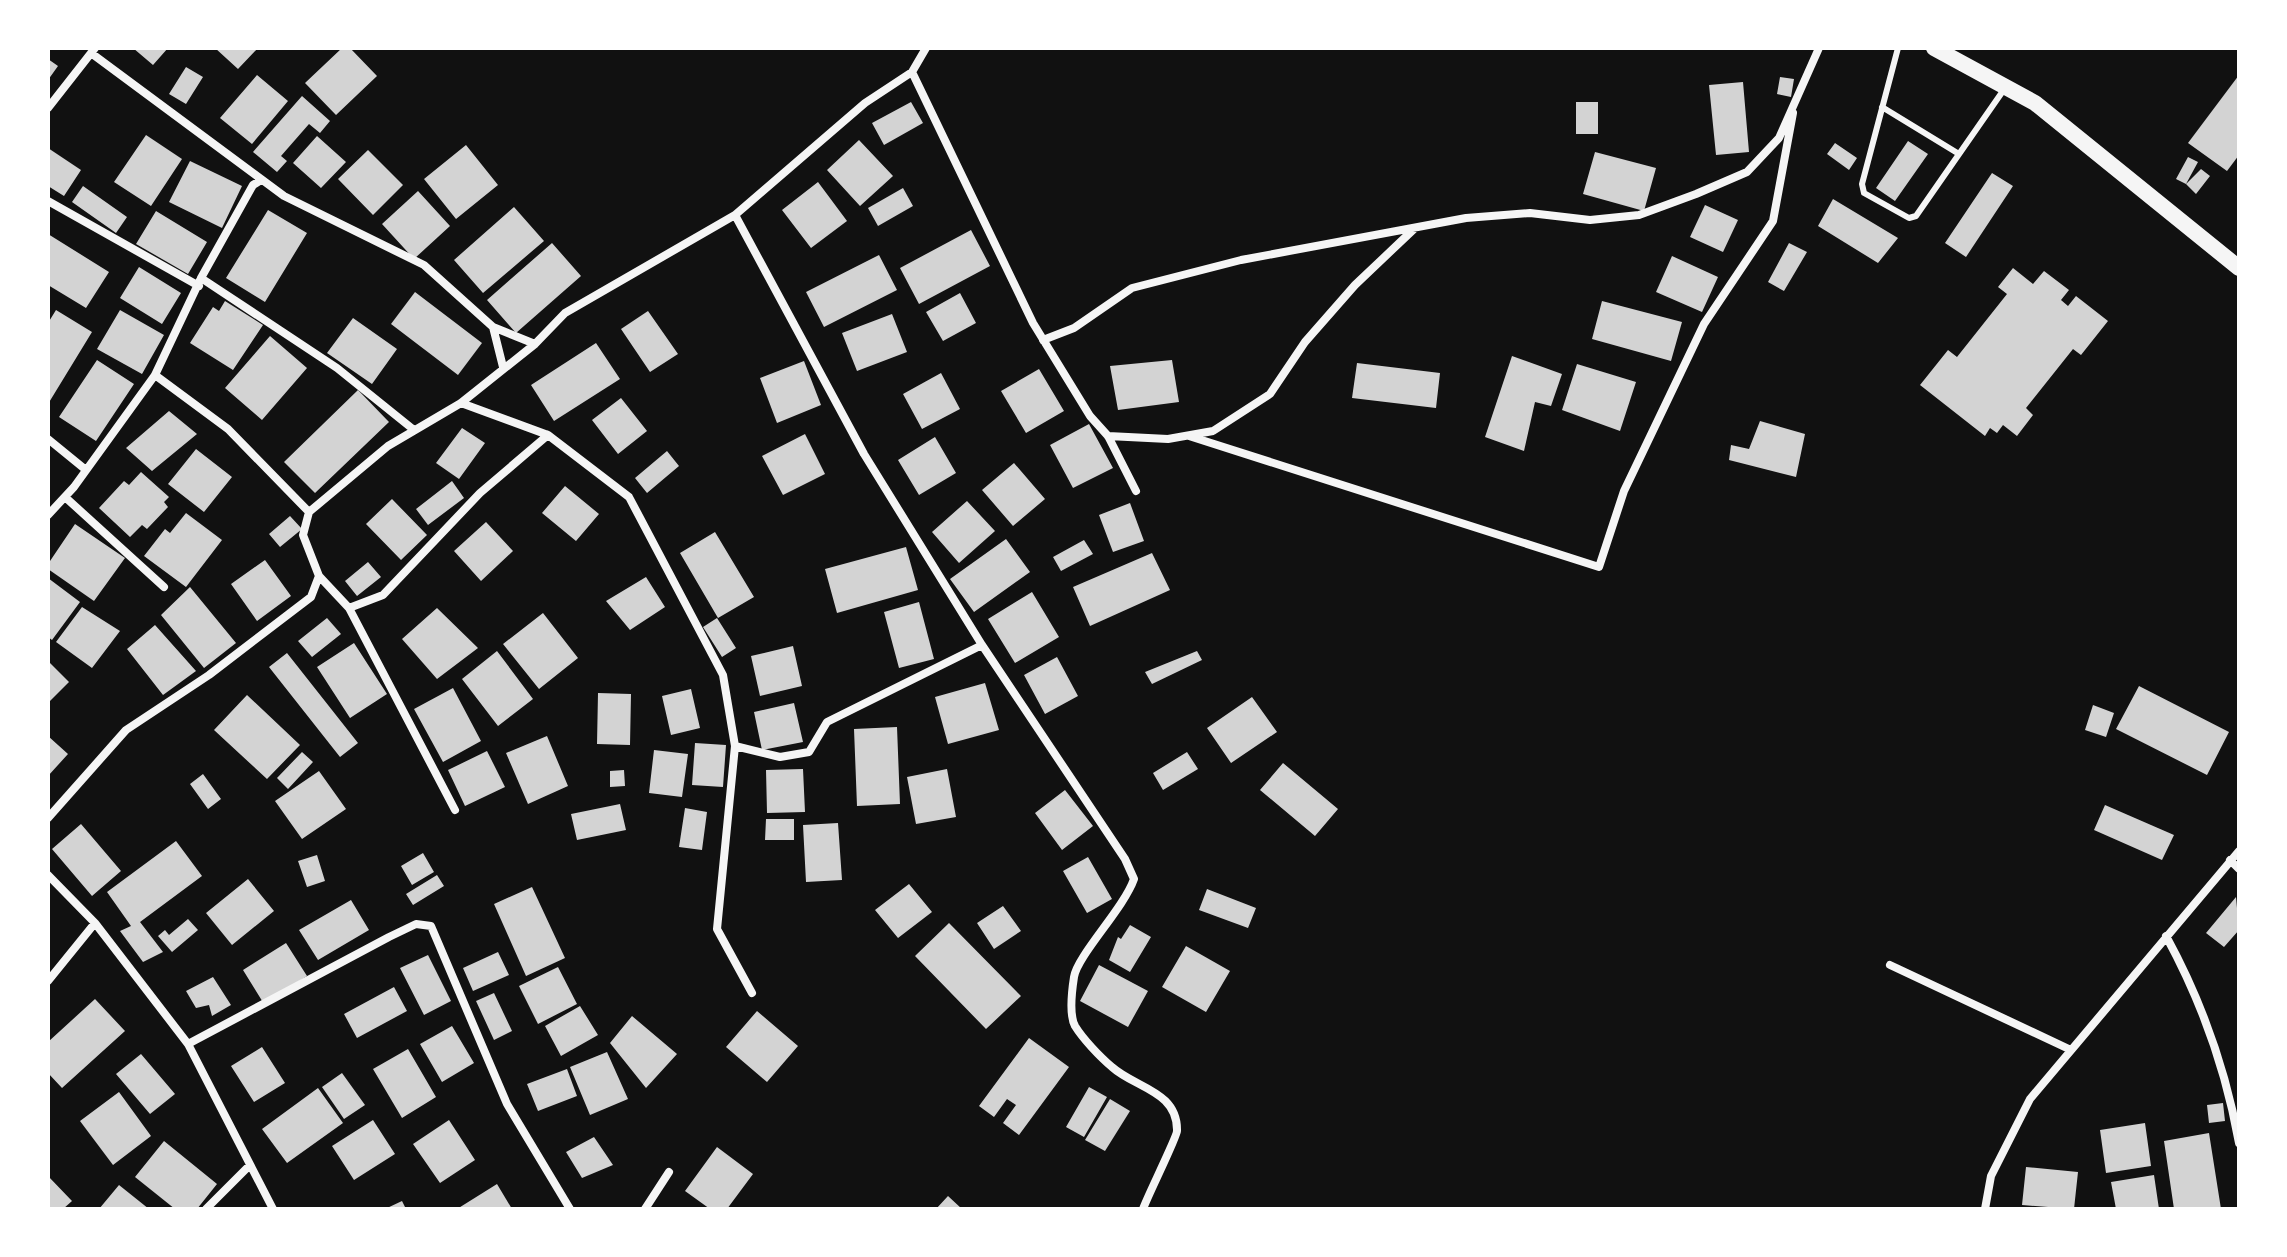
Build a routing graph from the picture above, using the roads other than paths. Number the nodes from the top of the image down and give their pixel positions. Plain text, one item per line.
1 (926, 48) edge
2 (1819, 48) edge
3 (1898, 48) edge
4 (1934, 48) edge
5 (93, 51) edge
6 (912, 72) junction
7 (2006, 86) junction
8 (1882, 107) junction
9 (48, 108) edge
10 (1793, 113) junction
11 (1959, 154) junction
12 (261, 180) junction
13 (48, 201) edge
14 (735, 215) junction
15 (1414, 228) junction
16 (2239, 268) edge
17 (200, 282) junction
18 (493, 327) junction
19 (1043, 340) junction
20 (535, 344) junction
21 (503, 367) junction
22 (155, 375) junction
23 (461, 403) junction
24 (414, 430) junction
25 (548, 435) junction
26 (1108, 436) junction
27 (1189, 436) junction
28 (48, 439) edge
29 (86, 470) junction
30 (1136, 491) dead end
31 (65, 497) junction
32 (309, 512) junction
33 (48, 515) edge
34 (319, 576) junction
35 (164, 587) dead end
36 (349, 608) junction
37 (982, 645) junction
38 (735, 746) junction
39 (455, 810) dead end
40 (48, 818) edge
41 (2239, 851) edge
42 (2230, 860) junction
43 (2239, 869) edge
44 (48, 875) edge
45 (95, 923) junction
46 (2166, 936) junction
47 (1890, 965) dead end
48 (48, 981) edge
49 (752, 993) dead end
50 (188, 1044) junction
51 (2071, 1050) junction
52 (2239, 1143) edge
53 (250, 1165) junction
54 (669, 1172) dead end
55 (206, 1209) edge
56 (273, 1209) edge
57 (570, 1209) edge
58 (645, 1209) edge
59 (1143, 1209) edge
60 (1985, 1209) edge

1 - 6 street
2 - 10 street
3 - 8 lane
4 - 7 main road
5 - 9 street
5 - 12 street
6 - 14 street
6 - 19 street
7 - 11 lane
7 - 16 main road
8 - 11 lane
8 - 11 lane
10 - 15 street
10 - 27 street
12 - 17 street
12 - 18 street
13 - 17 street
14 - 20 street
14 - 37 street
15 - 19 street
15 - 27 street
17 - 22 street
17 - 24 street
18 - 20 street
18 - 21 street
19 - 26 street
20 - 21 street
21 - 23 street
22 - 29 street
22 - 32 street
23 - 24 street
23 - 25 street
24 - 32 street
25 - 36 street
25 - 38 street
26 - 27 street
26 - 30 street
28 - 29 street
29 - 31 street
31 - 33 street
31 - 35 street
32 - 34 street
34 - 36 street
34 - 40 street
36 - 39 street
37 - 38 street
37 - 59 street
38 - 49 street
41 - 42 street
42 - 43 street
42 - 46 street
44 - 45 street
45 - 48 street
45 - 50 street
46 - 51 street
46 - 52 street
47 - 51 street
50 - 53 street
50 - 57 street
51 - 60 street
53 - 55 street
53 - 56 street
54 - 58 street

